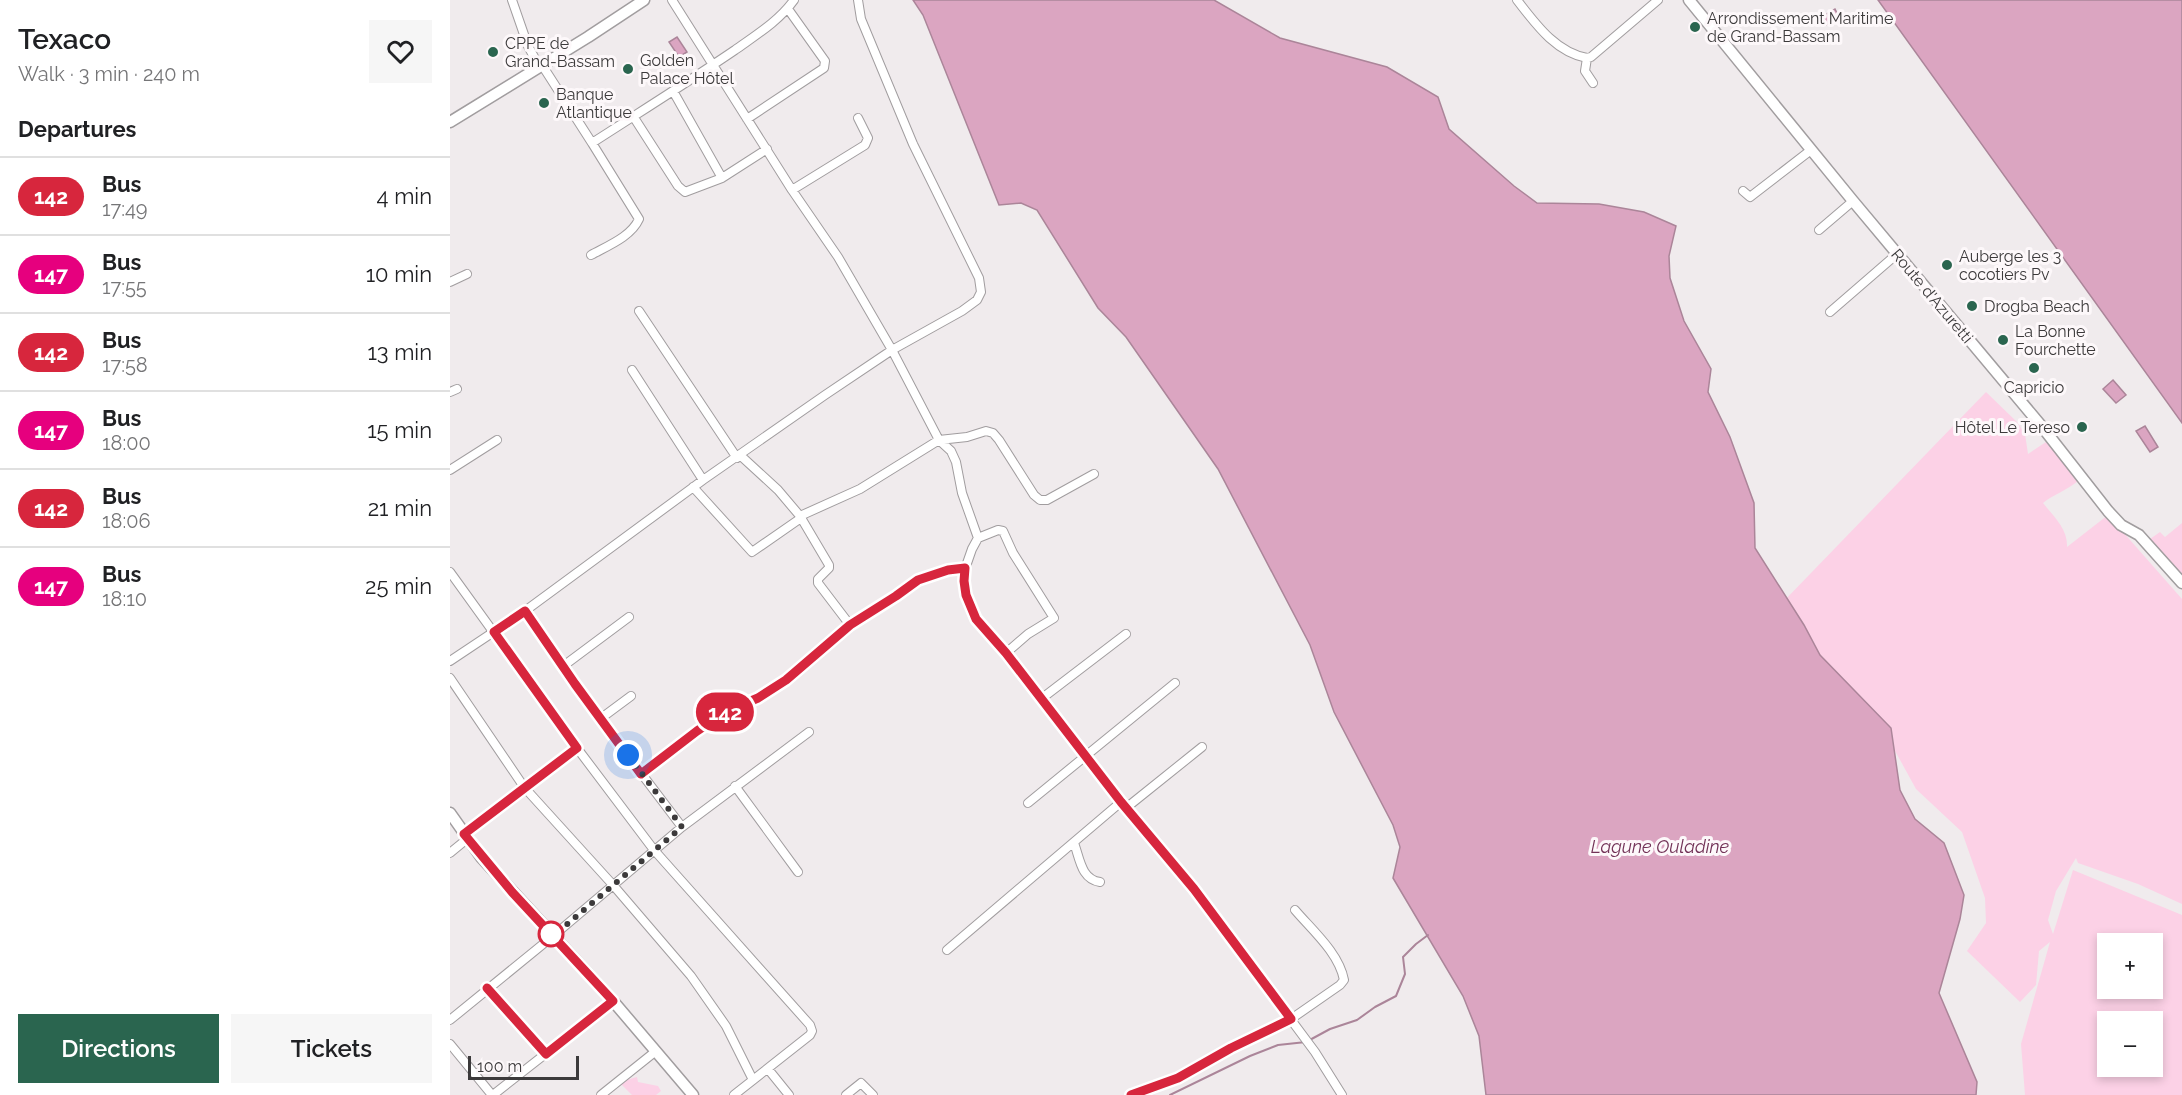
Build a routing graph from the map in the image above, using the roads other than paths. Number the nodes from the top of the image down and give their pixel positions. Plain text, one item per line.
1 (512, 0) edge
2 (644, 0) edge
3 (672, 0) edge
4 (794, 0) edge
5 (858, 0) edge
6 (1517, 0) edge
7 (1658, 0) edge
8 (1689, 0) edge
9 (788, 9) junction
10 (1587, 58) junction
11 (712, 65) junction
12 (540, 66) junction
13 (1593, 83) dead end
14 (673, 91) junction
15 (633, 117) junction
16 (858, 118) dead end
17 (747, 119) junction
18 (450, 122) edge
19 (592, 143) junction
20 (767, 149) junction
21 (1811, 150) junction
22 (722, 178) junction
23 (792, 190) junction
24 (1743, 191) dead end
25 (1853, 201) junction
26 (1819, 230) dead end
27 (1898, 254) junction
28 (591, 255) dead end
29 (467, 274) dead end
30 (450, 282) edge
31 (639, 310) dead end
32 (1830, 312) dead end
33 (892, 350) junction
34 (632, 370) dead end
35 (497, 440) dead end
36 (939, 440) junction
37 (739, 457) junction
38 (450, 470) edge
39 (1094, 474) dead end
40 (703, 480) junction
41 (693, 487) junction
42 (801, 517) junction
43 (978, 538) junction
44 (965, 568) junction
45 (450, 572) edge
46 (2182, 583) edge
47 (525, 611) junction
48 (629, 617) dead end
49 (850, 625) junction
50 (494, 632) junction
51 (1126, 634) dead end
52 (1006, 653) junction
53 (450, 661) edge
54 (562, 666) junction
55 (450, 678) edge
56 (1175, 683) dead end
57 (631, 696) dead end
58 (1041, 699) junction
59 (600, 719) junction
60 (809, 732) dead end
61 (1202, 747) dead end
62 (577, 748) junction
63 (1085, 756) junction
64 (641, 774) junction
65 (735, 786) junction
66 (524, 787) junction
67 (1028, 803) dead end
68 (1124, 805) junction
69 (450, 813) edge
70 (682, 827) junction
71 (466, 836) junction
72 (1074, 843) junction
73 (654, 850) junction
74 (450, 853) edge
75 (798, 872) dead end
76 (1100, 882) dead end
77 (613, 885) junction
78 (1294, 910) dead end
79 (553, 936) junction
80 (947, 950) dead end
81 (487, 988) junction
82 (613, 1001) junction
83 (1291, 1019) junction
84 (450, 1020) edge
85 (450, 1044) edge
86 (656, 1051) junction
87 (546, 1054) junction
88 (768, 1069) junction
89 (753, 1080) junction
90 (493, 1095) edge
91 (601, 1095) edge
92 (693, 1095) edge
93 (734, 1095) edge
94 (789, 1095) edge
95 (846, 1095) edge
96 (873, 1095) edge
97 (1131, 1095) edge
98 (1342, 1095) edge

1 - 12 street
2 - 12 street
3 - 11 street
4 - 9 street
5 - 33 street
6 - 10 street
7 - 10 street
8 - 21 street, Route d'Azuretti
9 - 11 street
9 - 17 street
10 - 13 street
11 - 14 street
11 - 17 street
12 - 18 street
12 - 19 street
14 - 15 street
14 - 22 street
15 - 19 street
15 - 22 street
16 - 23 street
17 - 20 street
19 - 28 street
20 - 22 street
20 - 23 street
21 - 24 street
21 - 25 street, Route d'Azuretti
23 - 33 street
25 - 26 street
25 - 27 street, Route d'Azuretti
27 - 32 street
27 - 46 street, Route d'Azuretti
29 - 30 street
31 - 37 street
33 - 36 street
33 - 37 street
34 - 40 street
35 - 38 street
36 - 39 street
36 - 42 street
36 - 43 street
37 - 40 street
37 - 42 street
40 - 41 street
41 - 42 street
41 - 47 street
42 - 49 street
43 - 44 street
43 - 52 street
44 - 49 street
44 - 52 street
45 - 50 street
47 - 50 street
47 - 54 street
48 - 54 street
49 - 64 street
50 - 53 street
50 - 62 street
51 - 58 street
52 - 58 street
54 - 59 street
55 - 66 street
56 - 63 street
57 - 59 street
58 - 63 street
59 - 64 street
60 - 65 street
61 - 68 street
62 - 66 street
62 - 73 street
63 - 67 street
63 - 68 street
64 - 70 street
65 - 70 street
65 - 75 street
66 - 71 street
66 - 77 street
68 - 72 street
68 - 83 street
69 - 71 street
70 - 73 street
71 - 74 street
71 - 79 street
72 - 76 street
72 - 80 street
73 - 77 street
73 - 88 street
77 - 79 street
77 - 89 street
78 - 83 street
79 - 81 street
79 - 82 street
81 - 84 street
81 - 87 street
82 - 86 street
82 - 87 street
83 - 97 street
83 - 98 street
85 - 90 street
86 - 91 street
86 - 92 street
87 - 90 street
88 - 89 street
88 - 94 street
89 - 93 street
95 - 96 street

